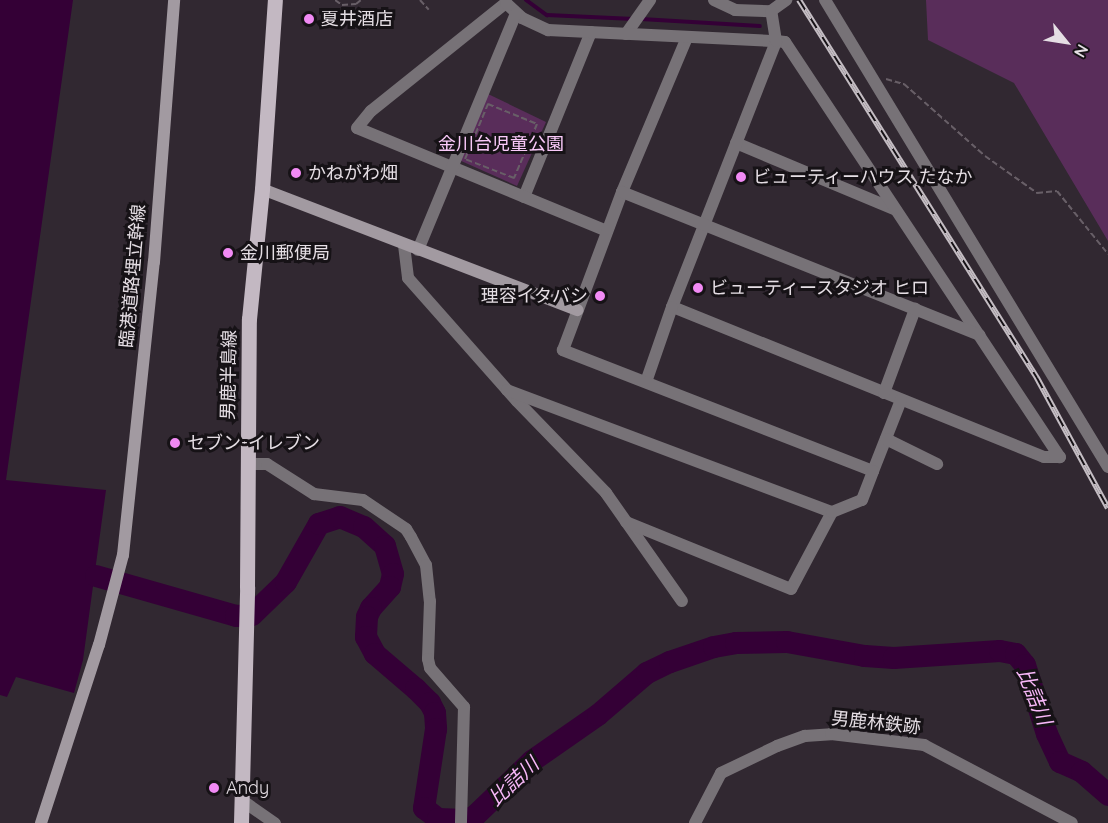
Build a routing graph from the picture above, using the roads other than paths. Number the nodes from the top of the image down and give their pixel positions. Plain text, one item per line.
1 (174, 0) edge
2 (275, 0) edge
3 (650, 0) edge
4 (714, 0) edge
5 (786, 0) edge
6 (825, 0) edge
7 (771, 11) junction
8 (516, 13) junction
9 (591, 32) junction
10 (626, 34) junction
11 (687, 37) junction
12 (776, 41) junction
13 (736, 144) junction
14 (451, 166) junction
15 (262, 189) junction
16 (622, 192) junction
17 (524, 197) junction
18 (897, 210) junction
19 (704, 226) junction
20 (608, 231) junction
21 (405, 245) junction
22 (418, 250) junction
23 (672, 307) junction
24 (915, 309) junction
25 (578, 310) junction
26 (979, 335) junction
27 (646, 382) junction
28 (507, 390) junction
29 (884, 393) junction
30 (901, 400) junction
31 (886, 439) junction
32 (248, 464) junction
33 (937, 464) dead end
34 (1108, 467) edge
35 (873, 471) junction
36 (832, 512) junction
37 (626, 522) junction
38 (682, 601) dead end
39 (243, 801) junction
40 (461, 819) edge
41 (40, 823) edge
42 (241, 823) edge
43 (275, 823) edge
44 (696, 823) edge
45 (1072, 823) edge

1 - 41 street, 臨港道路埋立幹線
2 - 15 main road, 男鹿半島線
3 - 10 street
4 - 7 street
5 - 7 street
6 - 34 street
7 - 12 street
8 - 9 street
8 - 14 street
8 - 14 street
9 - 10 street
9 - 17 street
10 - 11 street
11 - 12 street
11 - 16 street
12 - 13 street
12 - 18 street
13 - 18 street
13 - 19 street
14 - 17 street
14 - 22 street
15 - 21 street
15 - 32 main road, 男鹿半島線
16 - 19 street
16 - 20 street
17 - 20 street
18 - 26 street
19 - 23 street
19 - 24 street
20 - 25 street
21 - 22 street
21 - 28 street
22 - 25 street
23 - 27 street
23 - 29 street
24 - 26 street
24 - 29 street
25 - 27 street
26 - 30 street
27 - 35 street
28 - 36 street
28 - 37 street
29 - 30 street
30 - 31 street
31 - 33 street
31 - 35 street
32 - 39 main road, 男鹿半島線
32 - 40 street
35 - 36 street
36 - 37 street
37 - 38 street
39 - 42 main road, 男鹿半島線
39 - 43 street
44 - 45 street, 男鹿林鉄跡

